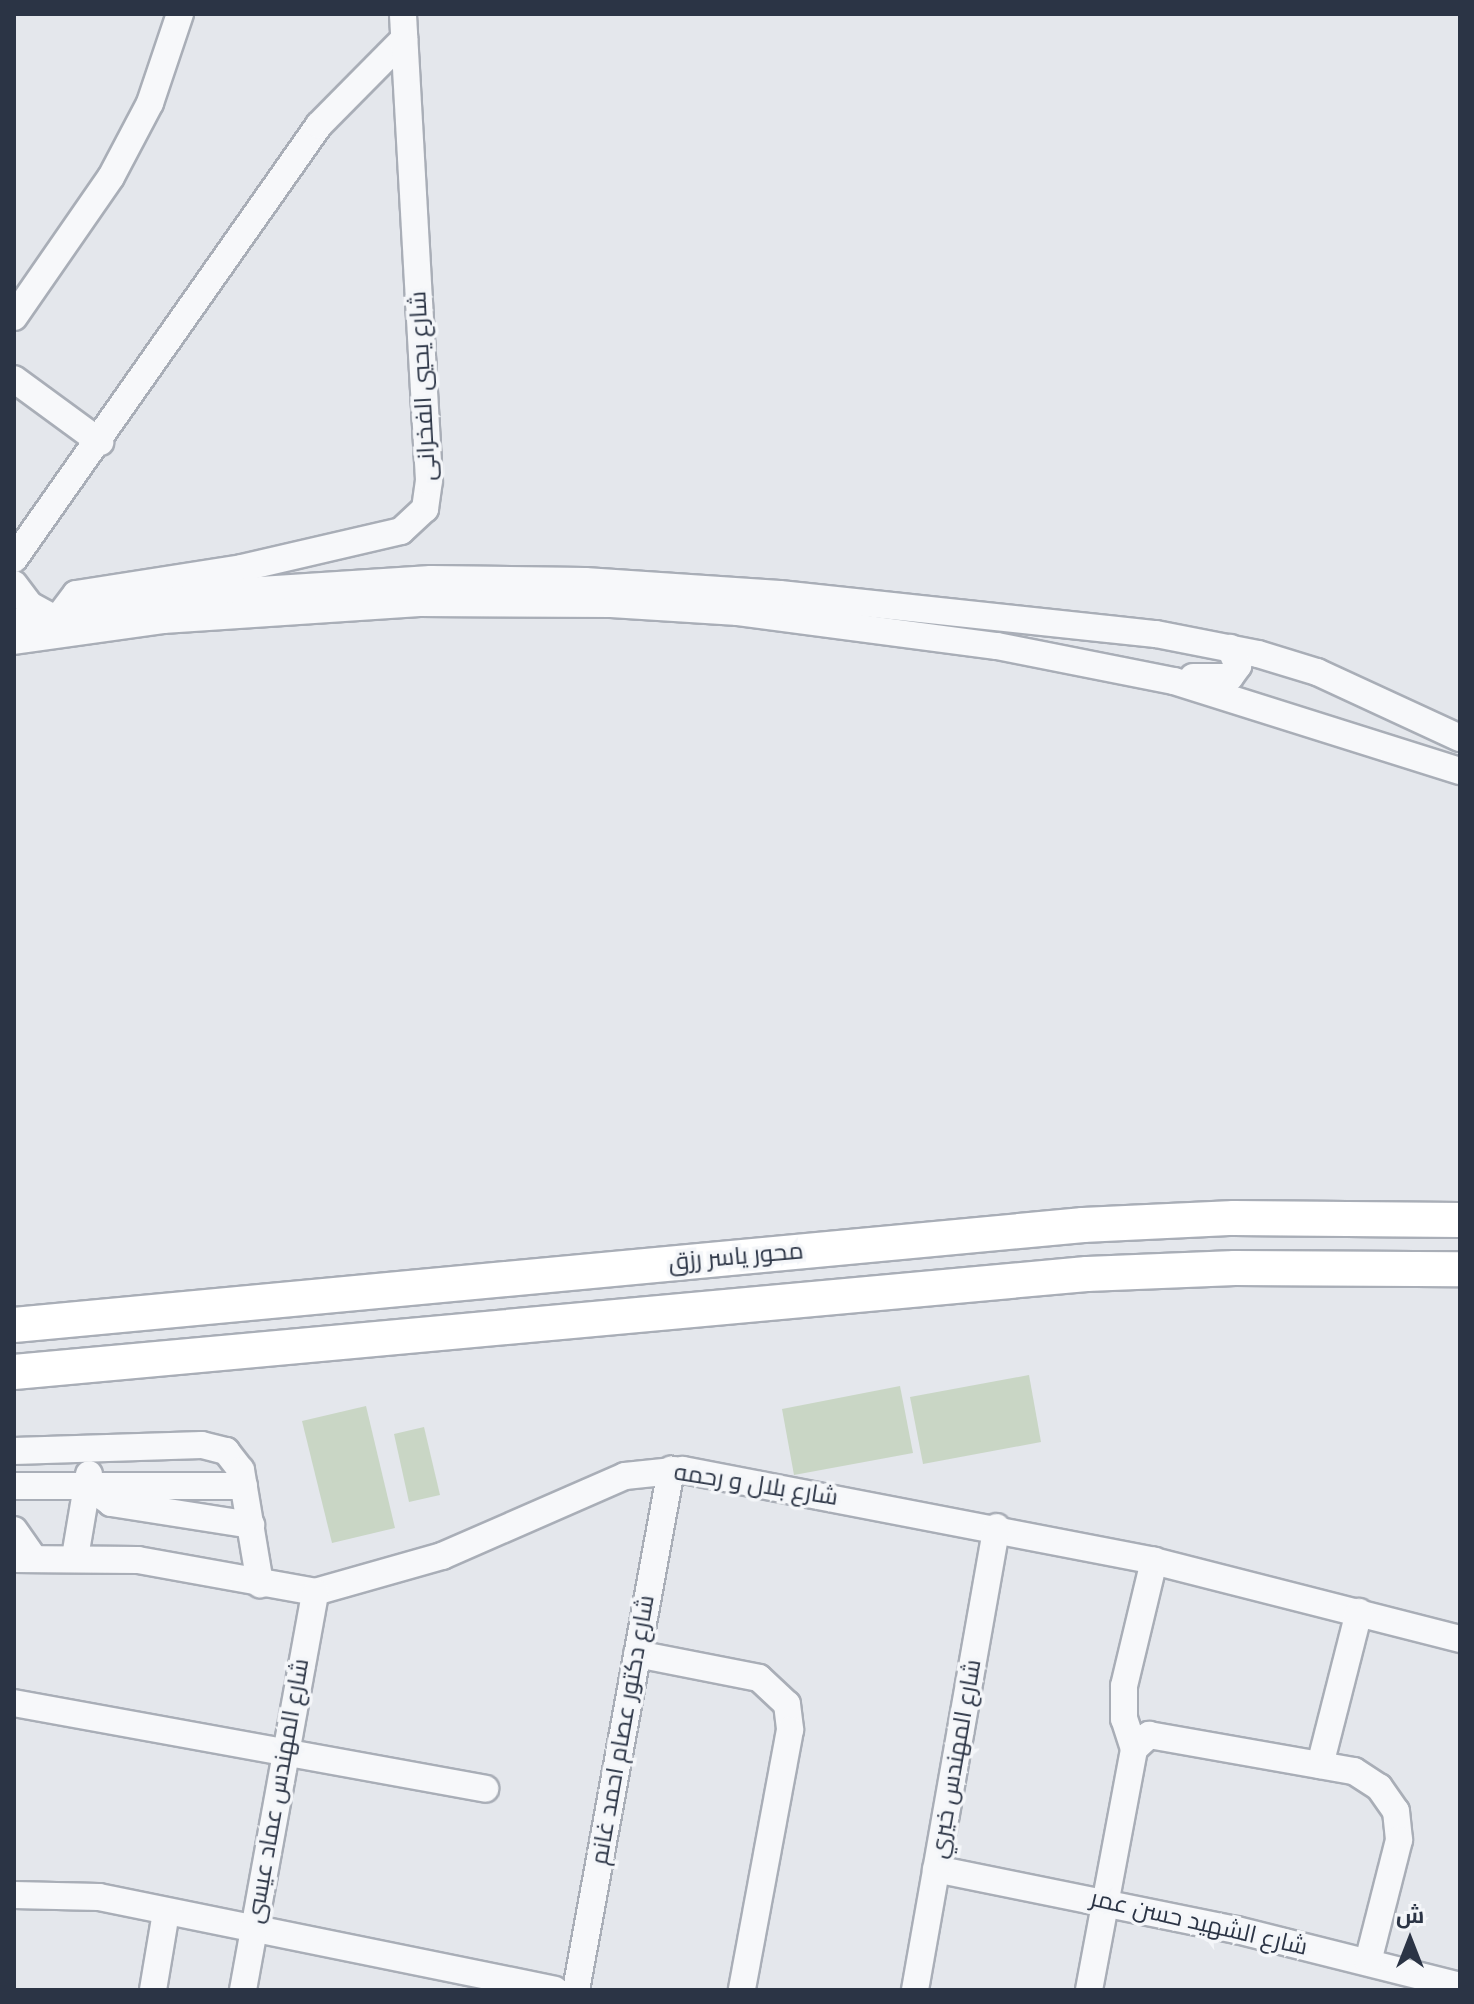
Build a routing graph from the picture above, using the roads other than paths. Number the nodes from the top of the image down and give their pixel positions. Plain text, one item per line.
1 (180, 14) edge
2 (404, 26) edge
3 (14, 317) edge
4 (14, 379) edge
5 (100, 442) junction
6 (14, 559) edge
7 (243, 580) junction
8 (14, 584) edge
9 (55, 615) junction
10 (14, 622) edge
11 (14, 641) edge
12 (1230, 648) junction
13 (1174, 681) junction
14 (1460, 738) edge
15 (1460, 771) edge
16 (1460, 1220) edge
17 (1460, 1269) edge
18 (14, 1325) edge
19 (14, 1372) edge
20 (90, 1449) junction
21 (14, 1451) edge
22 (671, 1470) junction
23 (14, 1486) edge
24 (88, 1486) junction
25 (244, 1486) junction
26 (251, 1525) junction
27 (997, 1527) junction
28 (14, 1530) edge
29 (75, 1557) junction
30 (24, 1558) edge
31 (1154, 1561) junction
32 (260, 1584) junction
33 (315, 1592) junction
34 (1359, 1612) junction
35 (1460, 1639) edge
36 (637, 1654) junction
37 (14, 1703) edge
38 (1134, 1749) junction
39 (285, 1753) junction
40 (1320, 1765) junction
41 (485, 1789) dead end
42 (936, 1869) junction
43 (14, 1895) edge
44 (1105, 1902) junction
45 (166, 1912) junction
46 (253, 1929) junction
47 (1368, 1962) junction
48 (1460, 1986) edge
49 (153, 1990) edge
50 (243, 1990) edge
51 (555, 1990) edge
52 (576, 1990) edge
53 (742, 1990) edge
54 (915, 1990) edge
55 (1089, 1990) edge

1 - 3 street
2 - 5 street
2 - 7 street, شارع يحيي الفخرانى
4 - 5 street
5 - 6 street
7 - 9 street, شارع يحيي الفخرانى
7 - 12 street
8 - 9 street
9 - 10 street
11 - 13 street
12 - 13 street
12 - 14 street
13 - 15 street
16 - 18 main road, محور ياسر رزق
17 - 19 main road, محور ياسر رزق
20 - 21 street
20 - 24 street
20 - 25 street
22 - 27 street, شارع بلال و رحمه
22 - 33 street, شارع بلال و رحمه
22 - 36 street, شارع دكتور عصام احمد غانم
23 - 24 street
24 - 25 street
24 - 26 street
24 - 29 street
25 - 26 street
26 - 32 street
27 - 31 street, شارع بلال و رحمه
27 - 42 street, شارع المهندس خيري
28 - 30 street
29 - 30 street, شارع بلال و رحمه
29 - 32 street, شارع بلال و رحمه
31 - 34 street, شارع بلال و رحمه
31 - 38 street
32 - 33 street, شارع بلال و رحمه
33 - 39 street, شارع المهندس عماد عيسى
34 - 35 street, شارع بلال و رحمه
34 - 40 street
36 - 52 street, شارع دكتور عصام احمد غانم
36 - 53 street
37 - 39 street
38 - 40 street
38 - 44 street
39 - 41 street
39 - 46 street, شارع المهندس عماد عيسى
40 - 47 street
42 - 44 street, شارع الشهيد حسن عمر
42 - 54 street, شارع المهندس خيري
43 - 45 street
44 - 47 street, شارع الشهيد حسن عمر
44 - 55 street
45 - 46 street
45 - 49 street
46 - 50 street, شارع المهندس عماد عيسى
46 - 51 street
47 - 48 street, شارع الشهيد حسن عمر

